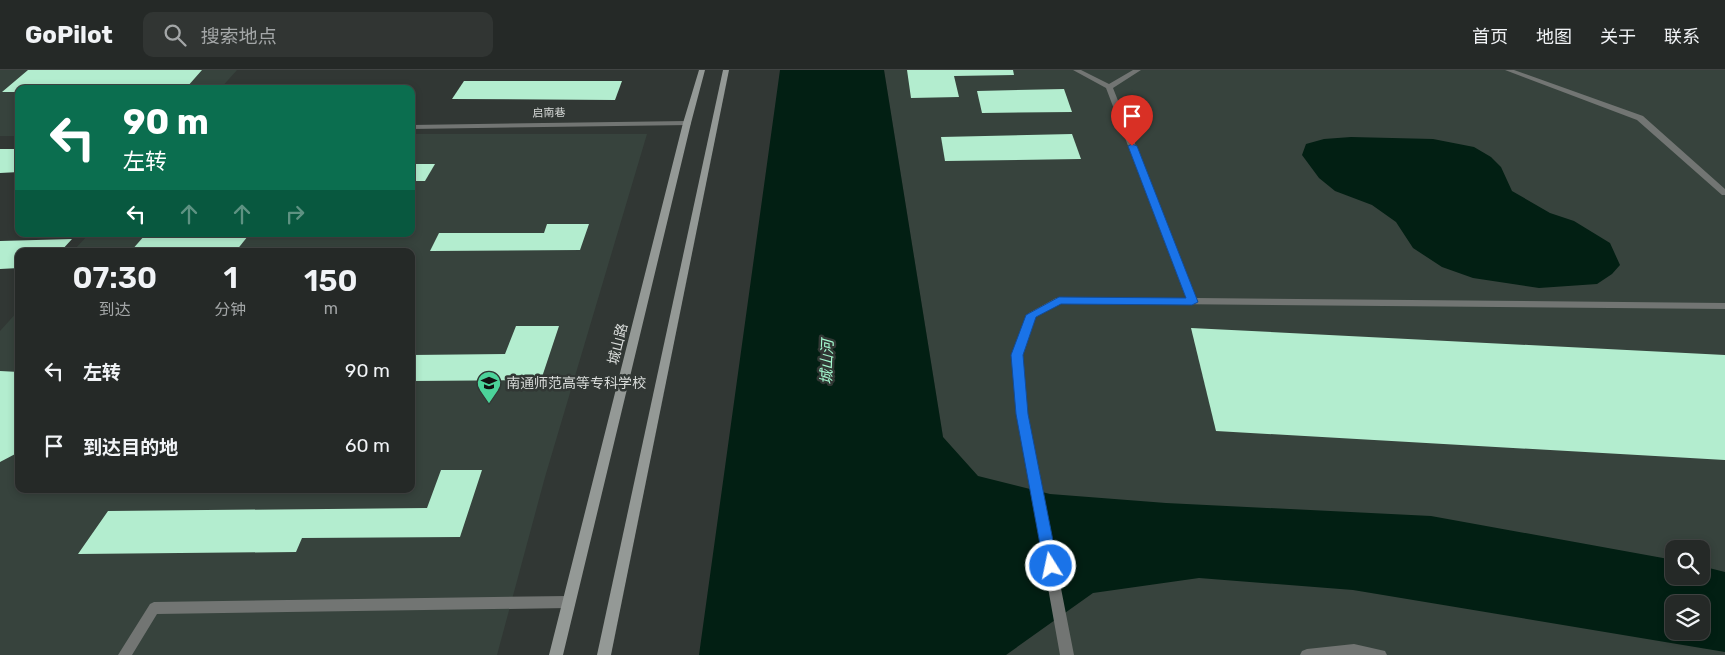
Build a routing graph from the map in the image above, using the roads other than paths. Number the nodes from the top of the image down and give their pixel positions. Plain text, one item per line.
1 (702, 70) edge
2 (726, 70) edge
3 (1076, 70) edge
4 (1138, 70) edge
5 (1508, 70) edge
6 (1109, 87) junction
7 (687, 123) junction
8 (415, 127) edge
9 (1725, 193) edge
10 (1192, 302) junction
11 (1725, 306) edge
12 (568, 602) junction
13 (125, 655) edge
14 (556, 655) edge
15 (604, 655) edge
16 (1067, 655) edge
17 (1307, 655) edge
18 (1380, 655) edge

1 - 7 main road, 城山路
2 - 15 main road
3 - 6 street
4 - 6 street
5 - 9 street
6 - 10 street
7 - 8 street, 启南巷
7 - 12 main road, 城山路
10 - 11 street
10 - 16 street
12 - 13 street
12 - 14 main road, 城山路
17 - 18 street

